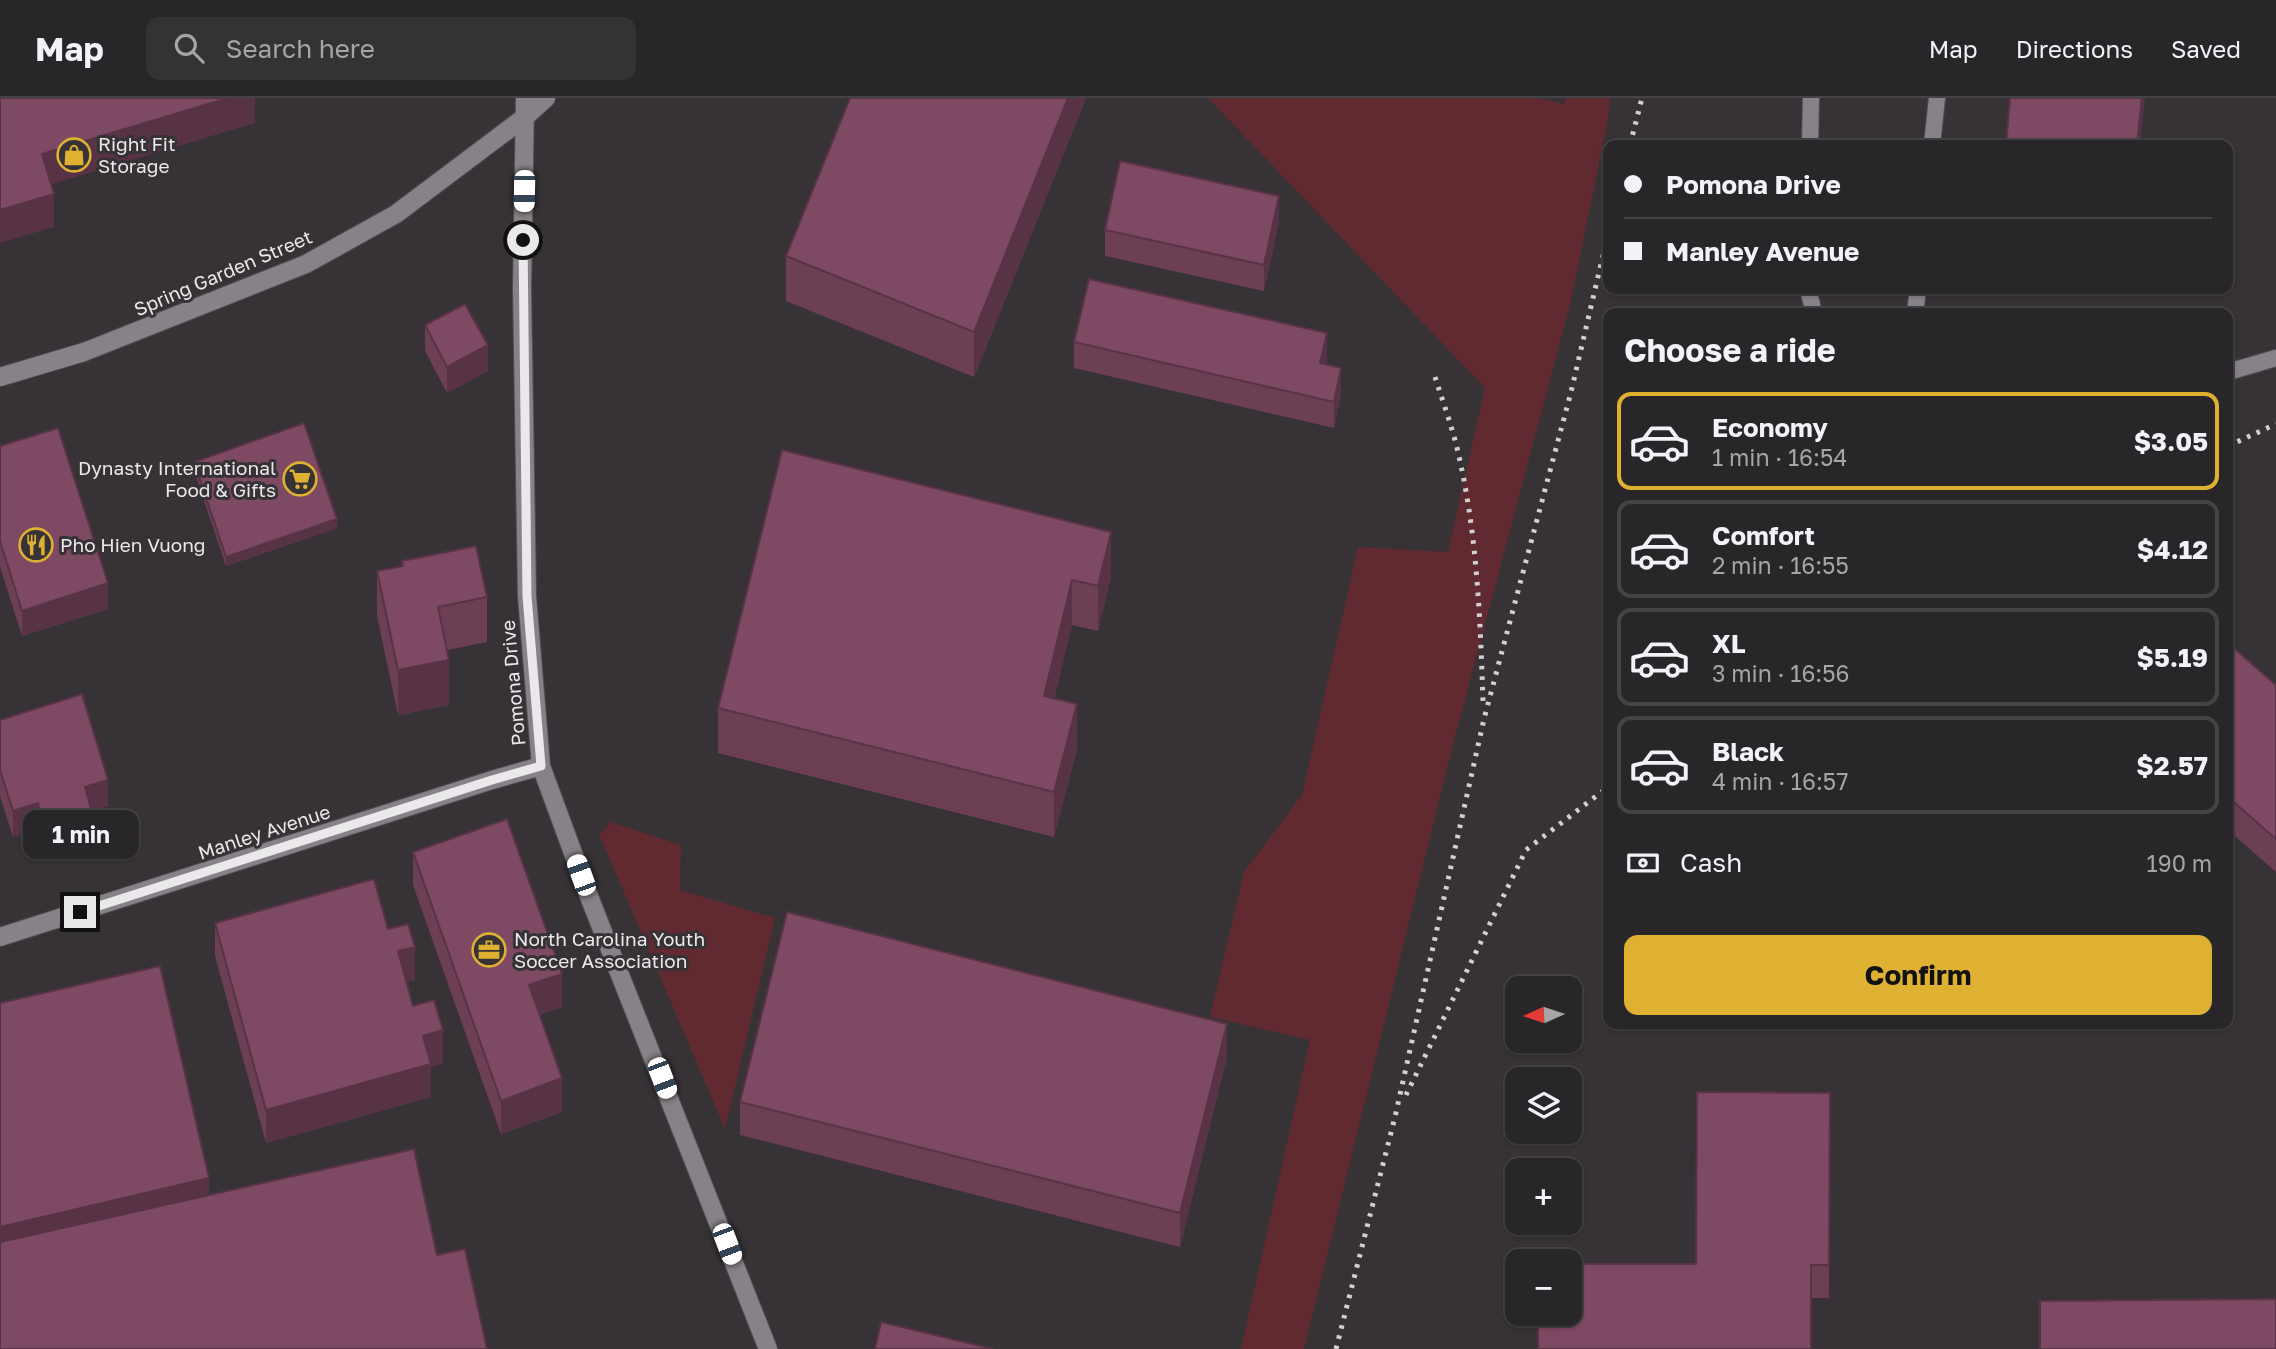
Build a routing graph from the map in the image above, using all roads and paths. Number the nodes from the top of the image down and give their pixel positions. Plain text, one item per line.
1 (525, 98) edge
2 (546, 98) edge
3 (1811, 98) edge
4 (1937, 98) edge
5 (525, 117) junction
6 (1810, 140) edge
7 (1933, 140) edge
8 (2276, 358) edge
9 (2233, 371) edge
10 (0, 377) edge
11 (541, 766) junction
12 (0, 937) edge
13 (768, 1349) edge

1 - 5 street, Pomona Drive
2 - 5 street, Spring Garden Street
3 - 6 lane
4 - 7 lane
5 - 10 street, Spring Garden Street
5 - 11 street, Pomona Drive
8 - 9 lane
11 - 12 street, Manley Avenue
11 - 13 street, Pomona Drive

